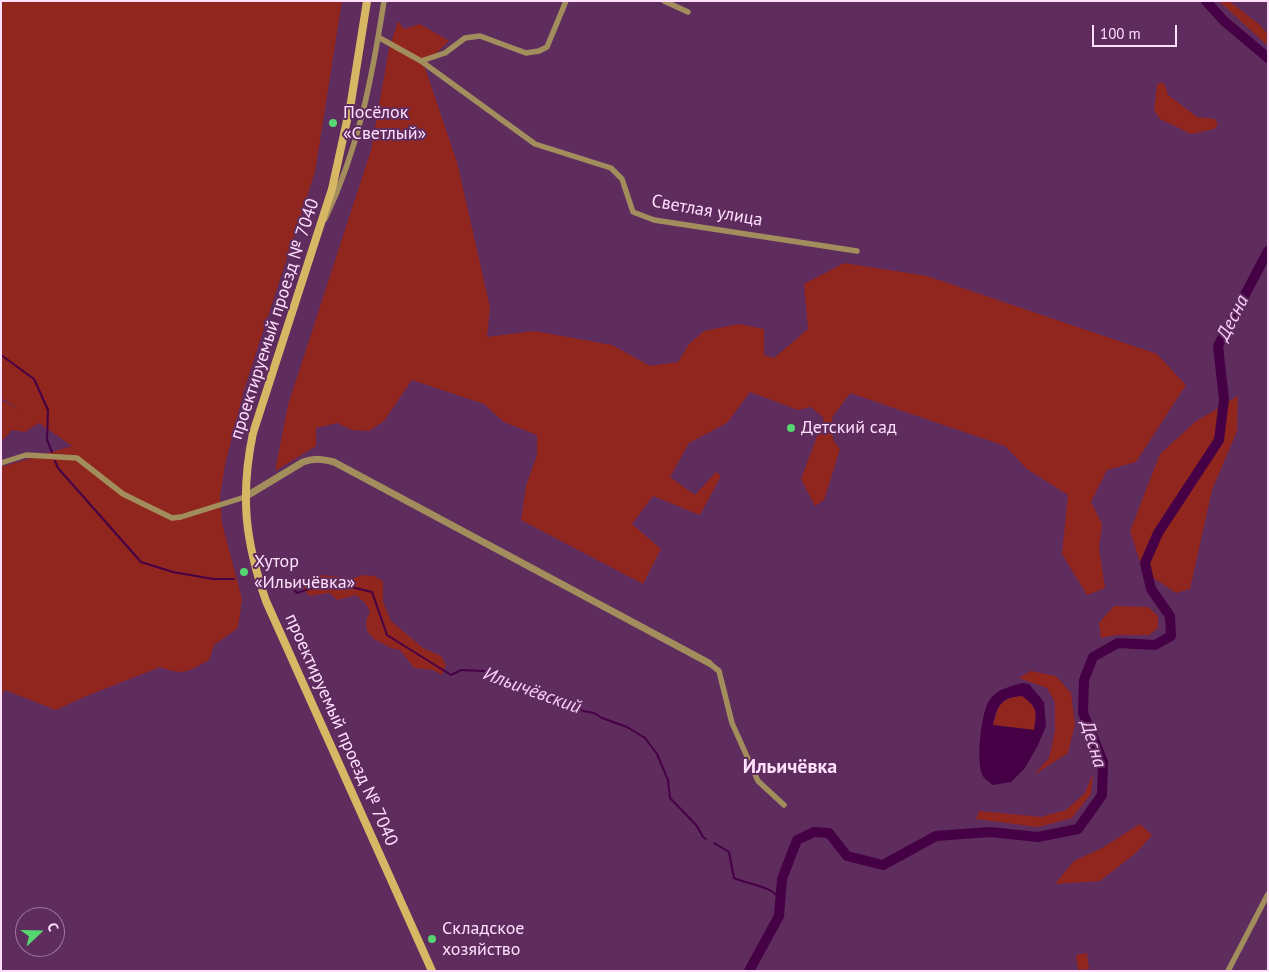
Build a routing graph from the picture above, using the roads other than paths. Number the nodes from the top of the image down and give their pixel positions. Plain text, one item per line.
1 (367, 1) edge
2 (384, 1) edge
3 (566, 1) edge
4 (664, 1) edge
5 (688, 12) dead end
6 (378, 37) junction
7 (421, 61) junction
8 (319, 232) junction
9 (857, 251) dead end
10 (1, 462) edge
11 (245, 497) junction
12 (709, 663) joint
13 (784, 805) dead end
14 (1268, 894) edge
15 (432, 971) edge
16 (1228, 971) edge

1 - 8 main road, проектируемый проезд № 7040
2 - 6 street
3 - 7 street
4 - 5 street
6 - 7 street
6 - 8 street
7 - 9 street, Светлая улица
8 - 11 main road, проектируемый проезд № 7040
10 - 11 street
11 - 12 street
11 - 15 main road, проектируемый проезд № 7040
12 - 13 street
14 - 16 street

